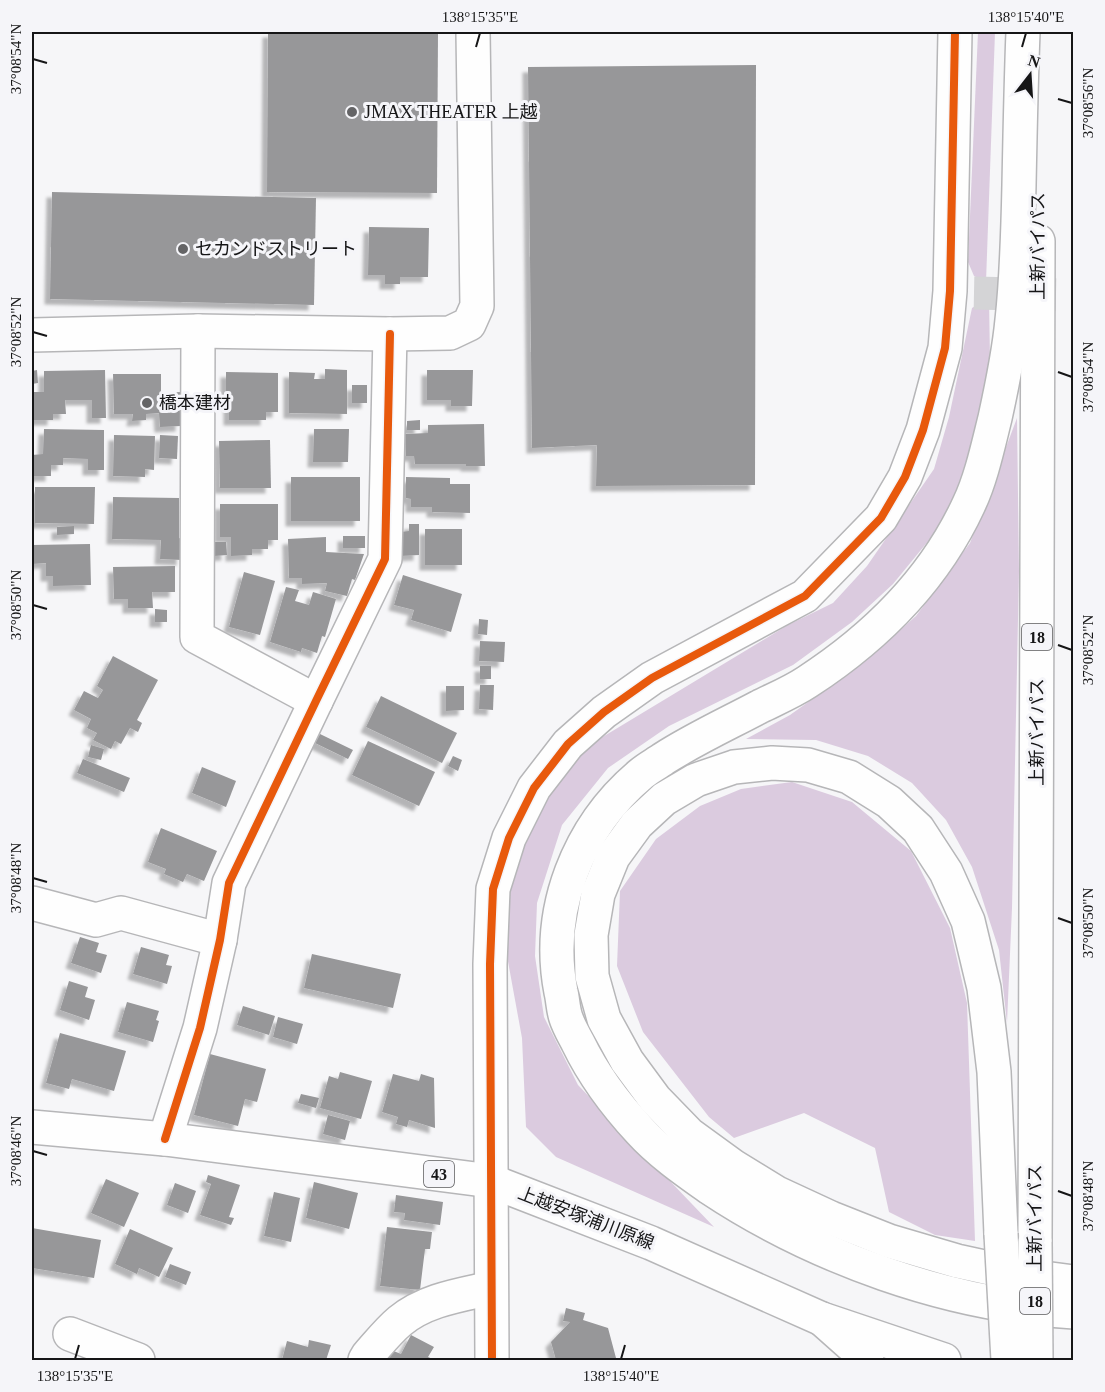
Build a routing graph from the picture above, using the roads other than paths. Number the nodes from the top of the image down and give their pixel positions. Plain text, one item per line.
1 (473, 32) edge
2 (955, 32) edge
3 (1023, 32) edge
4 (1039, 32) edge
5 (198, 331) junction
6 (390, 334) junction
7 (32, 335) edge
8 (315, 701) junction
9 (32, 903) edge
10 (220, 940) junction
11 (32, 1127) edge
12 (165, 1139) junction
13 (490, 1181) junction
14 (1074, 1282) edge
15 (491, 1288) junction
16 (1074, 1312) edge
17 (822, 1319) junction
18 (70, 1334) dead end
19 (138, 1360) edge
20 (365, 1360) edge
21 (492, 1360) edge
22 (867, 1360) edge
23 (944, 1360) edge
24 (1008, 1360) edge
25 (1036, 1360) edge

1 - 6 main road
2 - 13 main road
3 - 16 main road
4 - 25 main road, 上新バイパス / 18, bridge
5 - 6 main road
5 - 7 main road
5 - 8 main road
6 - 8 main road
8 - 10 main road
9 - 10 main road
10 - 12 main road
11 - 12 main road, 上越安塚浦川原線 / 43
12 - 13 main road, 上越安塚浦川原線 / 43
13 - 15 main road
13 - 17 main road, 上越安塚浦川原線 / 43
14 - 24 main road, bridge
15 - 20 main road
15 - 21 main road
17 - 22 main road
17 - 23 main road, 上越安塚浦川原線 / 43
18 - 19 main road

